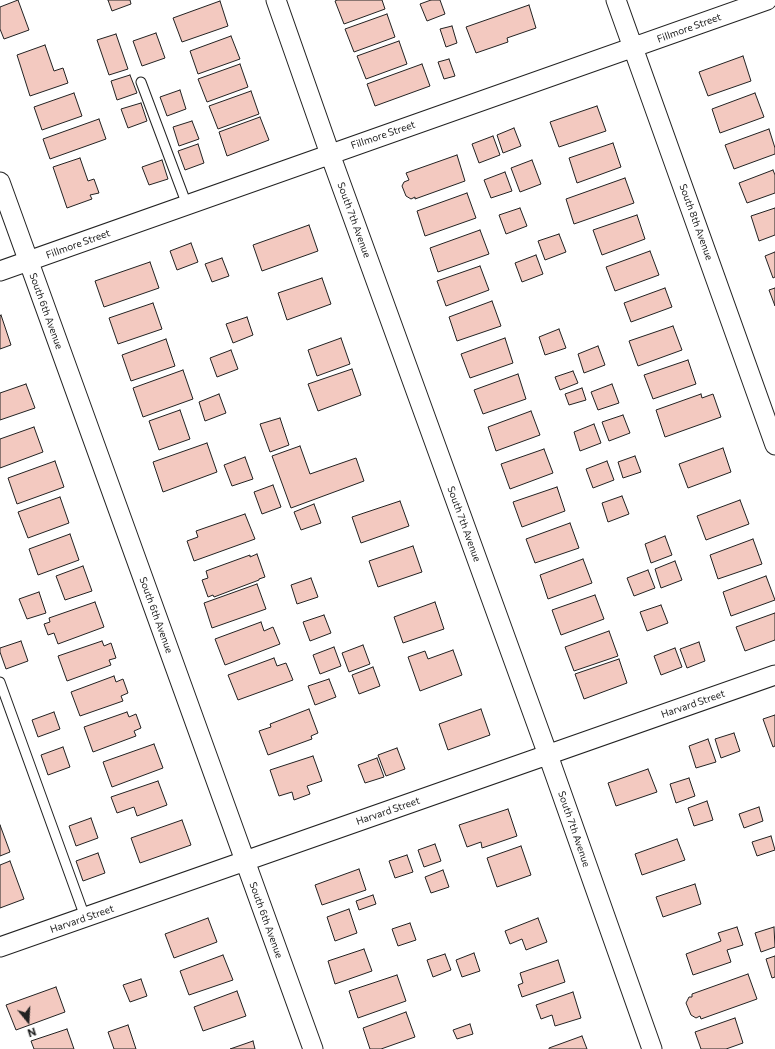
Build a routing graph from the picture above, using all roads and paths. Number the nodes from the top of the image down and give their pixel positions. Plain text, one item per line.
1 (276, 0) edge
2 (616, 0) edge
3 (767, 0) edge
4 (633, 48) junction
5 (141, 82) dead end
6 (330, 154) junction
7 (0, 182) edge
8 (187, 205) junction
9 (28, 261) junction
10 (0, 271) edge
11 (775, 445) edge
12 (775, 675) edge
13 (0, 682) edge
14 (548, 755) junction
15 (245, 861) junction
16 (85, 917) junction
17 (0, 947) edge
18 (313, 1049) edge
19 (652, 1049) edge

1 - 6 street, South 7th Avenue
2 - 4 street, South 8th Avenue
3 - 4 street, Fillmore Street
4 - 6 street, Fillmore Street
4 - 11 street, South 8th Avenue
5 - 8 lane
6 - 8 street, Fillmore Street
6 - 14 street, South 7th Avenue
7 - 9 street, South 6th Avenue
8 - 9 street, Fillmore Street
9 - 10 street, Fillmore Street
9 - 15 street, South 6th Avenue
12 - 14 street, Harvard Street
13 - 16 lane
14 - 15 street, Harvard Street
14 - 19 street, South 7th Avenue
15 - 16 street, Harvard Street
15 - 18 street, South 6th Avenue
16 - 17 street, Harvard Street

